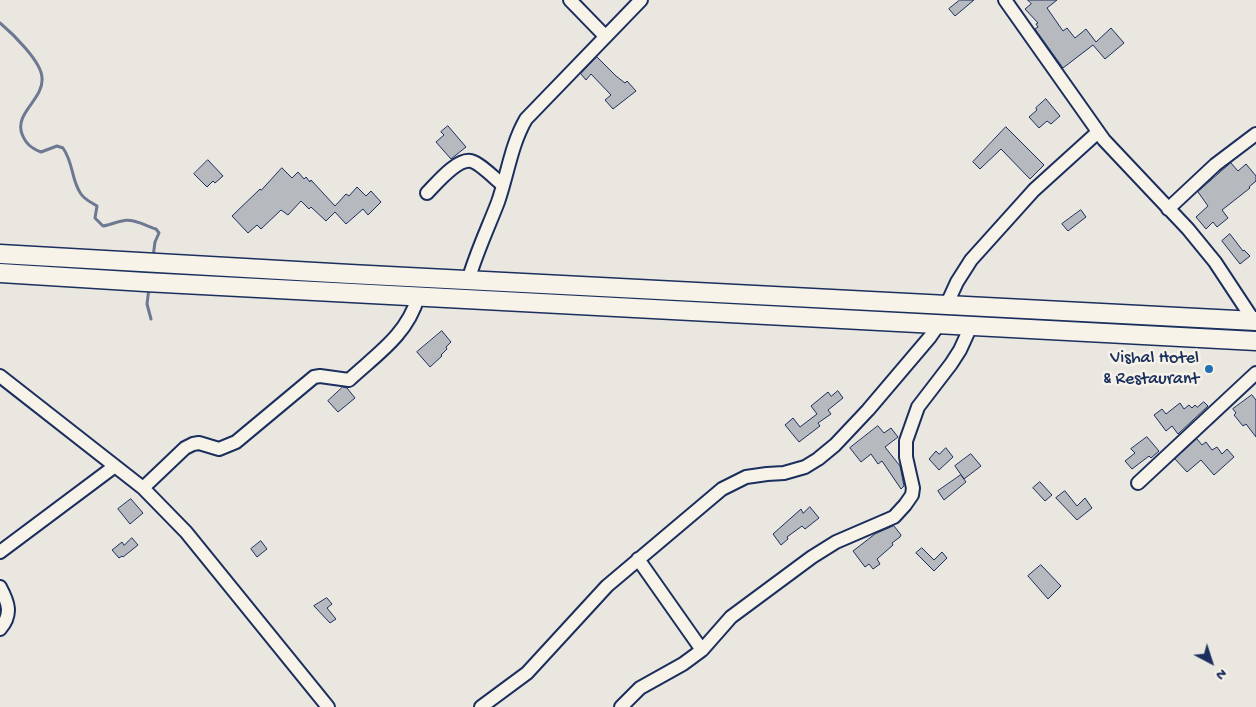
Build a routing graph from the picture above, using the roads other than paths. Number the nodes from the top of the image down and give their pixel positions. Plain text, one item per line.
1 (570, 0) edge
2 (641, 0) edge
3 (1005, 0) edge
4 (605, 36) junction
5 (1098, 132) junction
6 (1256, 134) edge
7 (503, 185) junction
8 (427, 193) dead end
9 (1168, 209) junction
10 (0, 254) edge
11 (0, 273) edge
12 (468, 280) junction
13 (418, 297) junction
14 (946, 306) junction
15 (1255, 321) edge
16 (939, 324) junction
17 (971, 326) junction
18 (1256, 341) edge
19 (1256, 373) edge
20 (0, 376) edge
21 (115, 466) junction
22 (1138, 483) dead end
23 (143, 488) junction
24 (0, 552) edge
25 (638, 559) junction
26 (0, 587) edge
27 (0, 629) edge
28 (702, 650) junction
29 (328, 707) edge
30 (481, 707) edge
31 (621, 707) edge

1 - 4 street
2 - 4 street
3 - 5 street
4 - 7 street
5 - 9 street
5 - 14 street
6 - 9 street
7 - 8 street
7 - 12 street
9 - 15 street
10 - 12 highway
11 - 13 highway
12 - 14 highway
13 - 16 highway
13 - 23 street
14 - 15 highway
16 - 17 highway
16 - 25 street
17 - 18 highway
17 - 28 street
19 - 22 street
20 - 21 street
21 - 23 street
21 - 24 street
23 - 29 street
25 - 28 street
25 - 30 street
26 - 27 street
28 - 31 street

